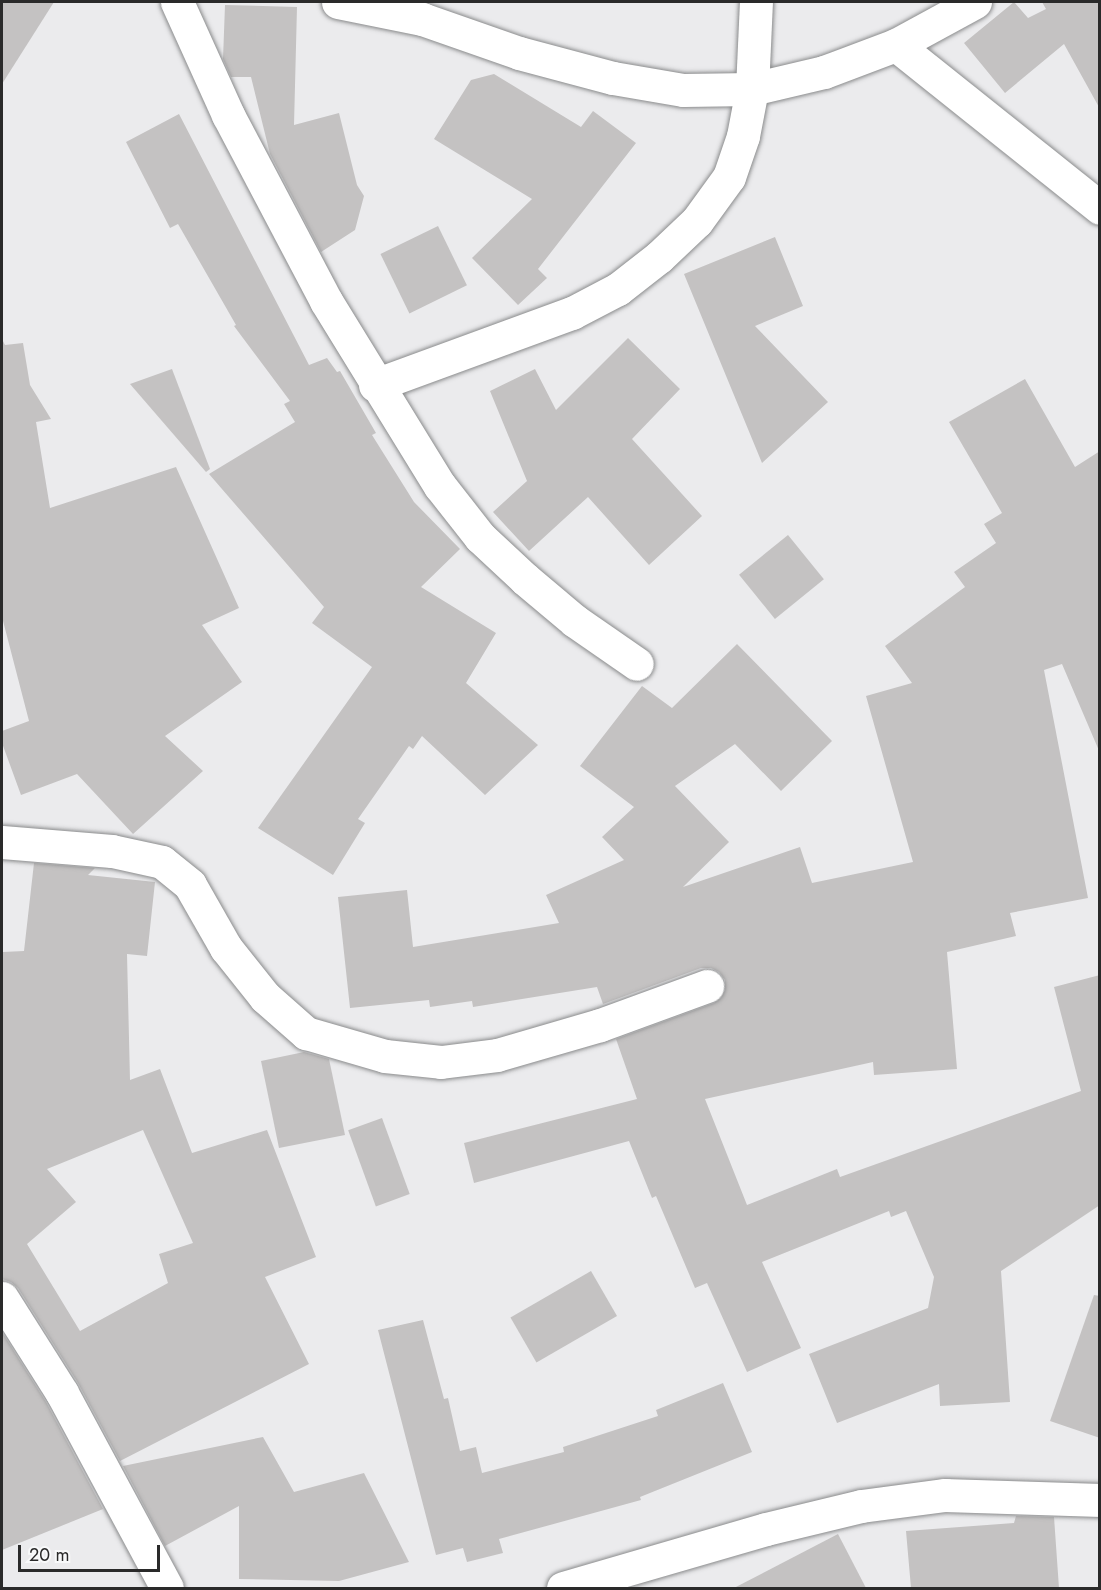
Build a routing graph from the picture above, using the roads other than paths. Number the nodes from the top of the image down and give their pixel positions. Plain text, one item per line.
1 (177, 2) edge
2 (338, 2) edge
3 (756, 2) edge
4 (975, 2) edge
5 (897, 45) junction
6 (752, 88) junction
7 (1100, 208) edge
8 (375, 385) junction
9 (637, 664) dead end
10 (2, 842) edge
11 (707, 986) dead end
12 (2, 1298) edge
13 (1100, 1500) edge
14 (167, 1588) edge
15 (563, 1588) edge

1 - 8 street
2 - 6 street
3 - 6 street
4 - 5 street
5 - 6 street
5 - 7 street
6 - 8 street
8 - 9 street
10 - 11 street
12 - 14 street
13 - 15 street

